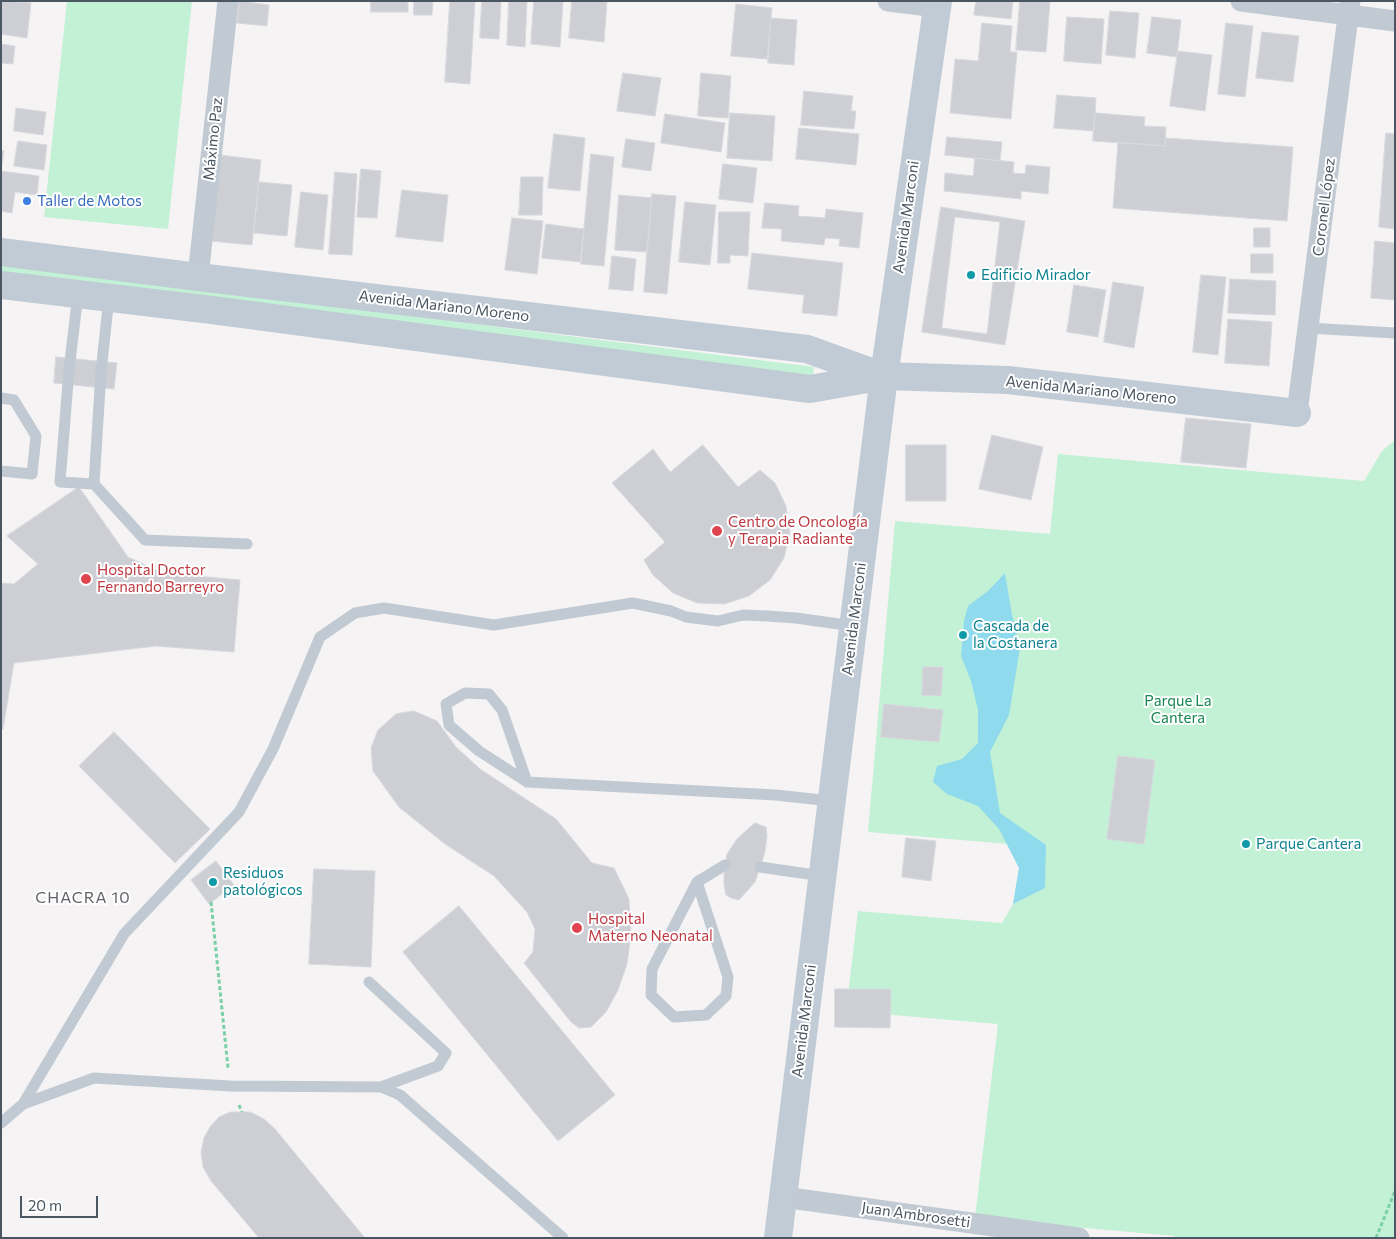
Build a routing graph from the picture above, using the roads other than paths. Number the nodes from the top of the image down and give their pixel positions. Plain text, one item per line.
1 (228, 1) edge
2 (888, 1) edge
3 (1241, 1) edge
4 (937, 4) edge
5 (1349, 8) edge
6 (1395, 21) edge
7 (1, 252) edge
8 (198, 277) junction
9 (1, 285) edge
10 (78, 294) junction
11 (109, 297) junction
12 (1308, 328) junction
13 (1395, 333) edge
14 (884, 376) junction
15 (1, 398) edge
16 (1297, 413) joint
17 (1, 471) edge
18 (94, 484) junction
19 (247, 544) dead end
20 (853, 626) junction
21 (527, 782) junction
22 (831, 800) junction
23 (725, 864) dead end
24 (760, 867) dead end
25 (822, 876) junction
26 (697, 882) junction
27 (369, 982) dead end
28 (381, 1087) junction
29 (23, 1104) junction
30 (1, 1123) edge
31 (783, 1197) junction
32 (563, 1238) edge
33 (778, 1238) edge
34 (1079, 1238) edge

1 - 8 street, Máximo Paz
2 - 4 street
3 - 5 street
4 - 14 main road, Avenida Marconi
5 - 6 street
5 - 12 street, Coronel López
7 - 8 main road, Avenida Mariano Moreno
8 - 14 main road, Avenida Mariano Moreno
9 - 10 main road, Avenida Mariano Moreno
10 - 11 main road, Avenida Mariano Moreno
10 - 18 lane
11 - 14 main road, Avenida Mariano Moreno
11 - 18 lane
12 - 13 lane
12 - 16 street, Coronel López
14 - 16 main road, Avenida Mariano Moreno
14 - 20 main road, Avenida Marconi
15 - 17 lane
18 - 19 lane
20 - 22 main road, Avenida Marconi
20 - 29 lane
21 - 21 lane
21 - 22 lane
22 - 25 main road, Avenida Marconi
23 - 26 lane
24 - 25 lane
25 - 31 main road, Avenida Marconi
26 - 26 lane
27 - 28 lane
28 - 29 lane
28 - 32 lane
29 - 30 lane
31 - 33 main road, Avenida Marconi
31 - 34 street, Juan Ambrosetti

